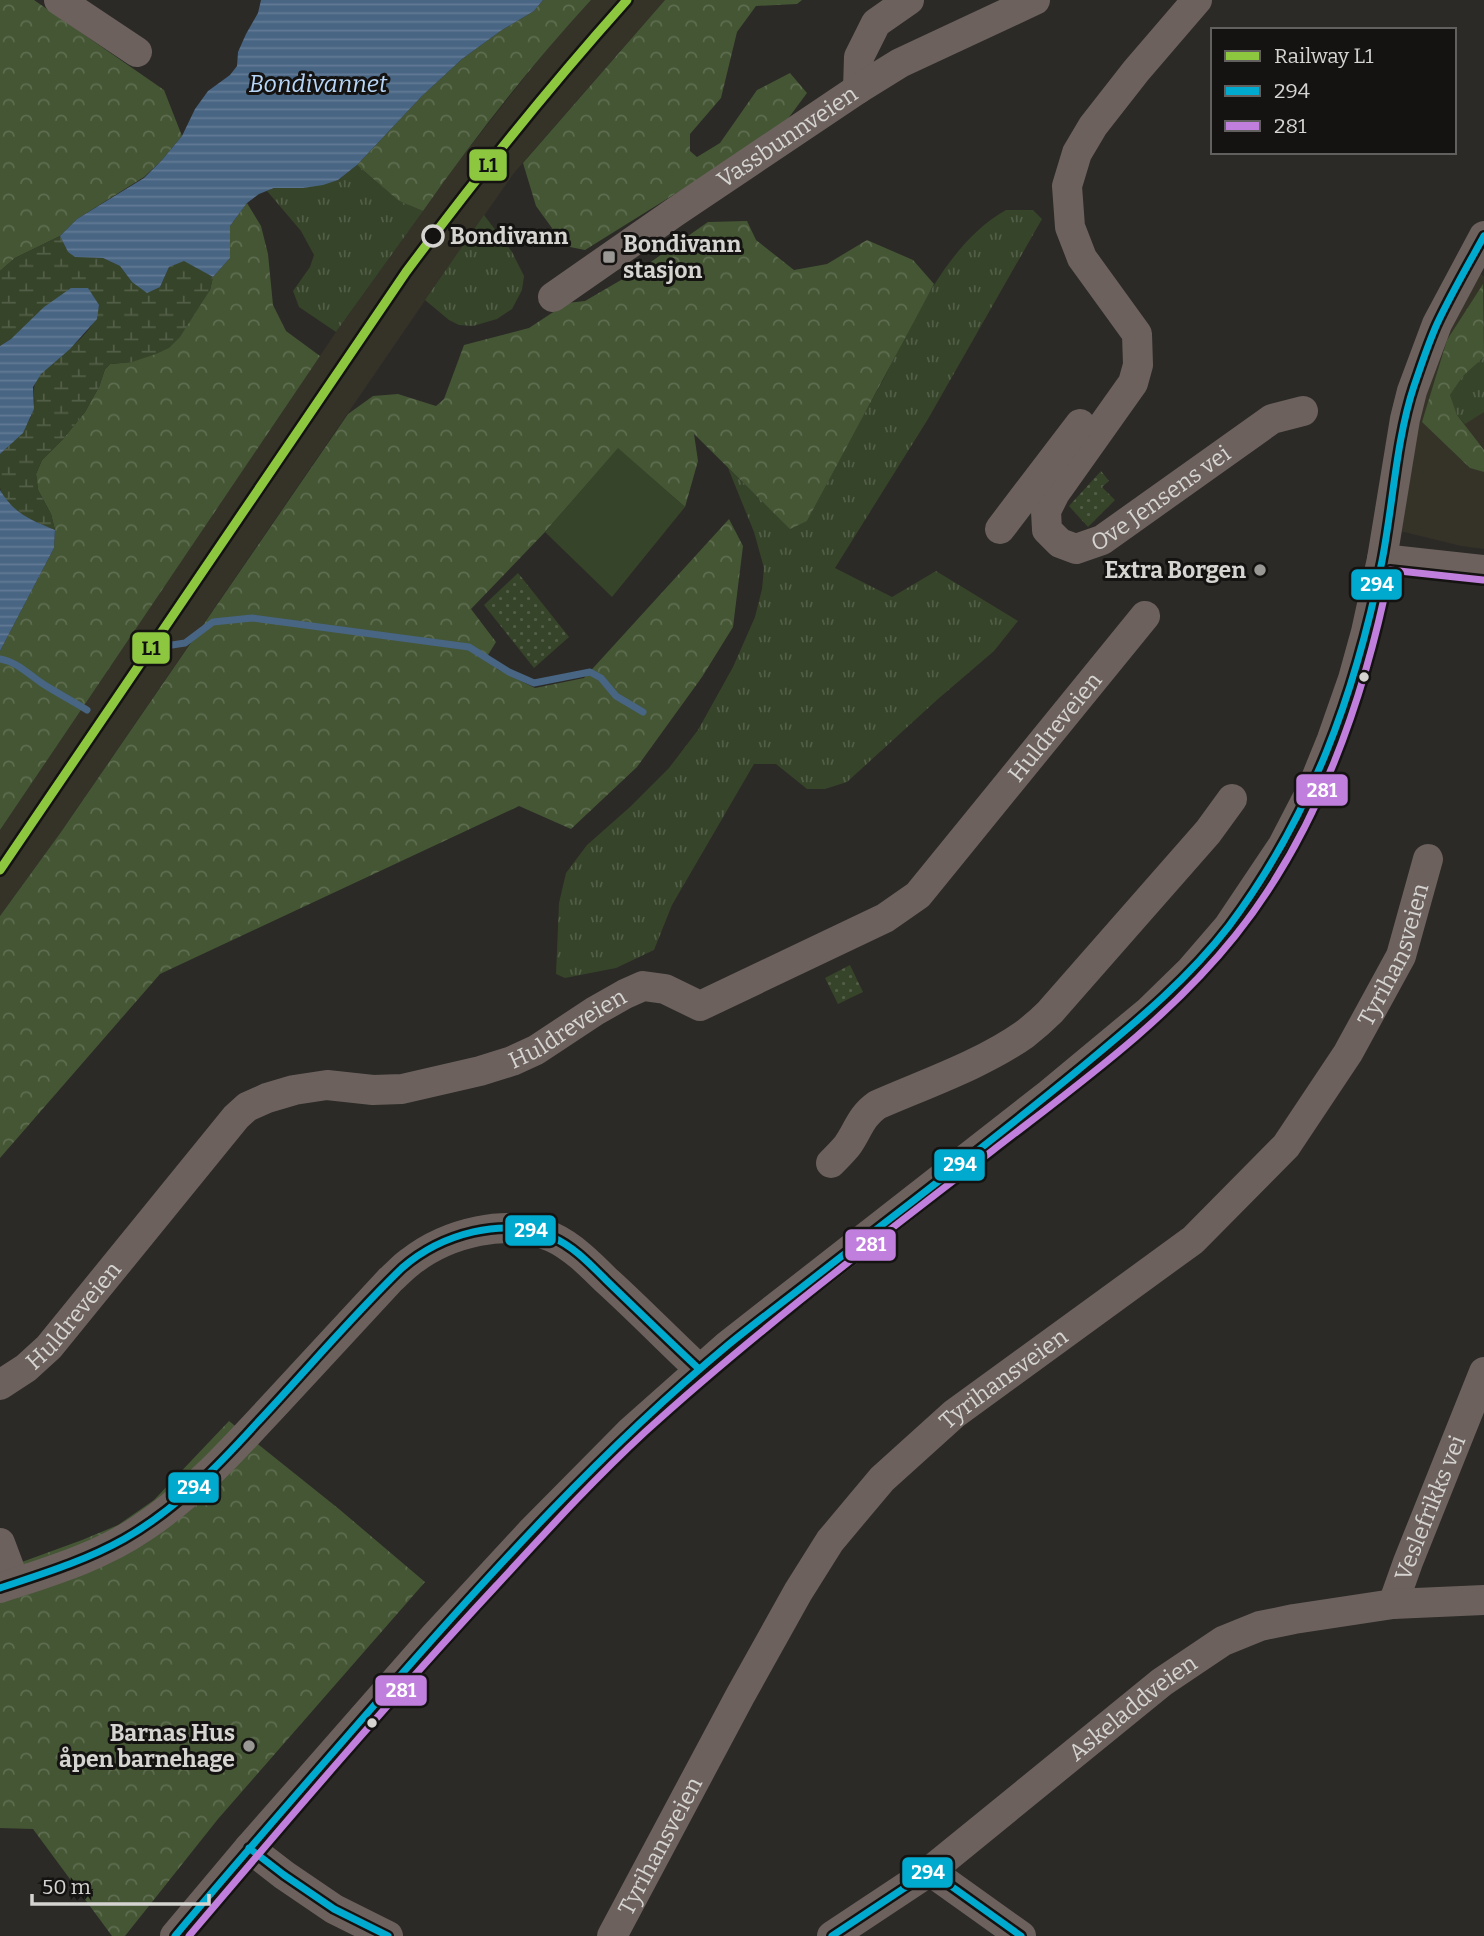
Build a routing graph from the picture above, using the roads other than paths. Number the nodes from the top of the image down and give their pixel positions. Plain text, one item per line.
1 (59, 0) edge
2 (909, 0) edge
3 (1035, 0) edge
4 (1197, 0) edge
5 (137, 52) dead end
6 (858, 89) junction
7 (1484, 236) edge
8 (553, 297) dead end
9 (1120, 403) junction
10 (1303, 411) dead end
11 (1000, 529) dead end
12 (1382, 559) junction
13 (1484, 570) edge
14 (1145, 616) dead end
15 (1232, 799) dead end
16 (1428, 859) dead end
17 (831, 1163) dead end
18 (102, 1318) dead end
19 (65, 1327) junction
20 (699, 1369) junction
21 (1484, 1372) edge
22 (0, 1385) edge
23 (0, 1543) edge
24 (7, 1585) edge
25 (1484, 1600) edge
26 (1393, 1604) junction
27 (249, 1848) junction
28 (930, 1871) junction
29 (175, 1936) edge
30 (388, 1936) edge
31 (612, 1936) edge
32 (832, 1936) edge
33 (1021, 1936) edge

1 - 5 street
2 - 6 street
3 - 6 street, Vassbunnveien
4 - 9 street, Ove Jensens vei
6 - 8 street, Vassbunnveien
7 - 12 street
9 - 10 street, Ove Jensens vei
9 - 11 street
12 - 13 street
12 - 20 street
14 - 19 street, Huldreveien
15 - 17 street
16 - 31 street, Tyrihansveien
18 - 19 street
19 - 22 street, Huldreveien
20 - 24 street
20 - 27 street
21 - 26 street, Veslefrikks vei
23 - 24 street
25 - 26 street, Askeladdveien
26 - 28 street, Askeladdveien
27 - 29 street
27 - 30 street
28 - 32 street, Askeladdveien
28 - 33 street

